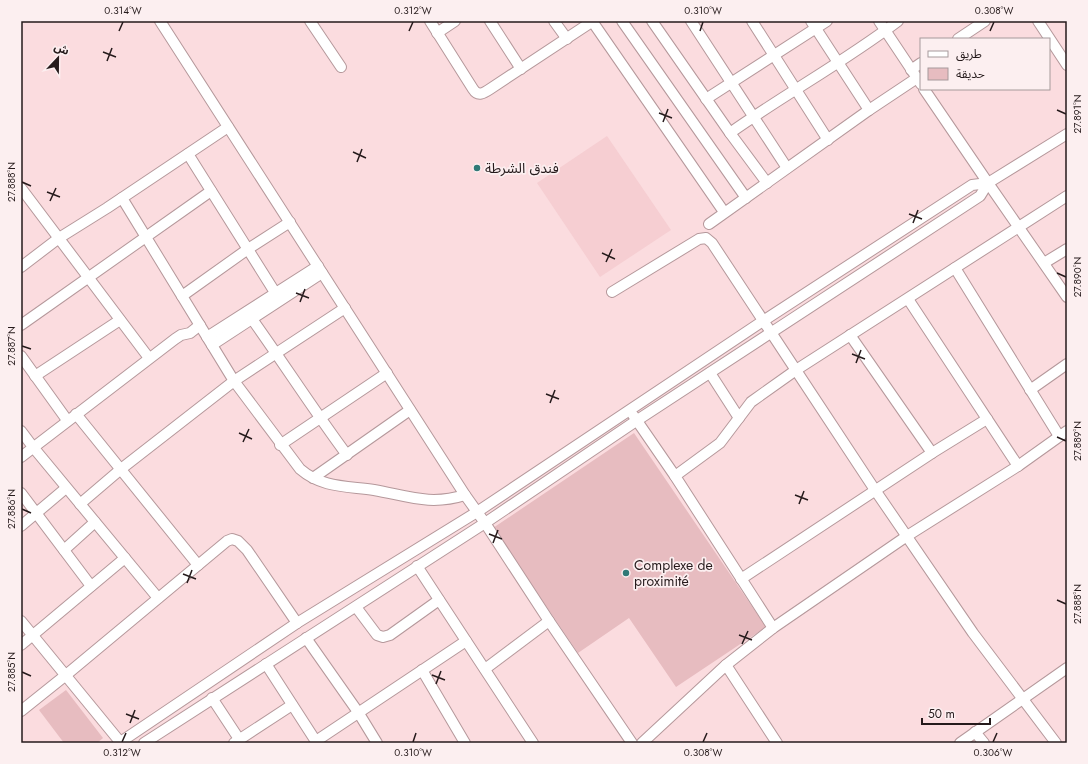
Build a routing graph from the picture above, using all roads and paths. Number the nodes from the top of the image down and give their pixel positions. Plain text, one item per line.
1 (160, 21) edge
2 (310, 21) edge
3 (430, 21) edge
4 (455, 21) edge
5 (490, 21) edge
6 (554, 21) edge
7 (593, 21) edge
8 (622, 21) edge
9 (653, 21) edge
10 (691, 21) edge
11 (752, 21) edge
12 (827, 21) edge
13 (879, 21) edge
14 (898, 21) edge
15 (985, 21) edge
16 (1038, 21) edge
17 (814, 25) edge
18 (885, 30) junction
19 (437, 32) junction
20 (960, 38) edge
21 (1049, 38) edge
22 (567, 39) junction
23 (1050, 39) edge
24 (774, 56) junction
25 (839, 63) junction
26 (1067, 65) edge
27 (341, 67) dead end
28 (920, 67) edge
29 (521, 69) junction
30 (917, 77) edge
31 (732, 82) junction
32 (796, 90) junction
33 (925, 90) edge
34 (706, 99) junction
35 (869, 110) junction
36 (754, 116) junction
37 (228, 127) junction
38 (730, 134) junction
39 (1067, 134) edge
40 (828, 140) junction
41 (188, 154) junction
42 (788, 168) junction
43 (767, 183) junction
44 (988, 183) junction
45 (21, 188) edge
46 (211, 191) junction
47 (1067, 196) edge
48 (122, 198) junction
49 (746, 198) junction
50 (724, 212) junction
51 (290, 222) junction
52 (709, 224) dead end
53 (1019, 228) junction
54 (146, 237) junction
55 (59, 238) junction
56 (1067, 249) edge
57 (248, 250) junction
58 (1044, 263) junction
59 (21, 267) edge
60 (955, 268) junction
61 (320, 269) junction
62 (88, 278) junction
63 (612, 292) dead end
64 (276, 294) junction
65 (182, 296) junction
66 (1067, 297) edge
67 (908, 299) junction
68 (345, 308) junction
69 (249, 316) junction
70 (120, 320) junction
71 (763, 321) junction
72 (21, 325) edge
73 (200, 325) junction
74 (771, 332) junction
75 (850, 335) junction
76 (209, 341) junction
77 (276, 353) junction
78 (21, 356) edge
79 (149, 358) junction
80 (1067, 364) edge
81 (796, 370) junction
82 (386, 373) junction
83 (710, 373) junction
84 (35, 376) junction
85 (234, 381) junction
86 (1030, 390) junction
87 (410, 410) junction
88 (629, 410) junction
89 (76, 414) junction
90 (739, 418) junction
91 (320, 419) junction
92 (987, 419) junction
93 (67, 420) junction
94 (636, 421) junction
95 (21, 431) edge
96 (1063, 434) edge
97 (280, 445) junction
98 (33, 447) junction
99 (932, 453) junction
100 (347, 455) junction
101 (21, 457) edge
102 (1018, 466) junction
103 (121, 469) junction
104 (675, 476) junction
105 (313, 478) junction
106 (66, 488) junction
107 (875, 490) junction
108 (21, 493) edge
109 (465, 495) junction
110 (80, 504) junction
111 (478, 512) junction
112 (36, 513) junction
113 (95, 522) junction
114 (485, 523) junction
115 (21, 526) edge
116 (907, 536) junction
117 (64, 550) junction
118 (125, 558) junction
119 (198, 565) junction
120 (417, 566) junction
121 (741, 579) junction
122 (91, 586) junction
123 (158, 598) junction
124 (439, 600) junction
125 (356, 607) junction
126 (21, 621) edge
127 (549, 621) junction
128 (297, 623) junction
129 (773, 628) junction
130 (33, 635) junction
131 (306, 638) junction
132 (466, 641) junction
133 (21, 645) edge
134 (266, 664) junction
135 (726, 665) junction
136 (1067, 668) edge
137 (485, 669) junction
138 (422, 670) junction
139 (66, 675) junction
140 (212, 698) junction
141 (1023, 699) junction
142 (292, 705) junction
143 (21, 711) edge
144 (358, 712) junction
145 (975, 732) junction
146 (237, 741) edge
147 (316, 742) edge
148 (120, 743) edge
149 (144, 743) edge
150 (377, 743) edge
151 (465, 743) edge
152 (533, 743) edge
153 (632, 743) edge
154 (642, 743) edge
155 (778, 743) edge
156 (960, 743) edge
157 (984, 743) edge
158 (1056, 743) edge

1 - 37 street
2 - 27 street
3 - 19 street
4 - 19 street
5 - 29 street
6 - 22 street
7 - 22 street
7 - 50 street
8 - 49 street
9 - 34 street
10 - 31 street
11 - 24 street
12 - 17 street
13 - 18 street
14 - 18 street
15 - 20 street
16 - 21 street
17 - 24 street
17 - 25 street
18 - 25 street
18 - 30 street
19 - 29 street
22 - 29 street
23 - 26 street
24 - 31 street
24 - 32 street
25 - 32 street
25 - 35 street
28 - 30 street
30 - 35 street
31 - 34 street
31 - 36 street
32 - 36 street
32 - 40 street
33 - 44 street
34 - 38 street
35 - 40 street
36 - 38 street
36 - 42 street
37 - 41 street
37 - 51 street
38 - 43 street
39 - 44 street
40 - 42 street
41 - 46 street
41 - 48 street
42 - 43 street
43 - 49 street
44 - 53 street
44 - 71 street
44 - 74 street
45 - 55 street
46 - 54 street
46 - 57 street
47 - 53 street
48 - 54 street
48 - 55 street
49 - 50 street
50 - 52 street
51 - 57 street
51 - 61 street
53 - 58 street
53 - 60 street
54 - 62 street
54 - 65 street
55 - 59 street
55 - 62 street
56 - 58 street
57 - 64 street
57 - 65 street
58 - 66 street
60 - 67 street
60 - 86 street
61 - 64 street
61 - 68 street
61 - 69 street
62 - 70 street
62 - 72 street
63 - 71 street
64 - 69 street
65 - 73 street
67 - 75 street
67 - 92 street
68 - 77 street
68 - 82 street
69 - 76 street
69 - 77 street
70 - 79 street
70 - 84 street
71 - 74 street
71 - 88 street
73 - 76 street
73 - 79 street
74 - 81 street
74 - 83 street
75 - 81 street
75 - 99 street
76 - 85 street
77 - 85 street
77 - 91 street
78 - 84 street
79 - 89 street
80 - 86 street
81 - 90 street
81 - 107 street
82 - 87 street
82 - 91 street
83 - 90 street
83 - 94 street
84 - 93 street
85 - 97 street
85 - 103 street
86 - 96 street
87 - 100 street
87 - 109 street
88 - 94 street
88 - 111 street
89 - 93 street
89 - 103 street
90 - 104 street
91 - 97 street
91 - 100 street
92 - 99 street
92 - 102 street
93 - 98 street
94 - 104 street
94 - 114 street
95 - 98 street
96 - 102 street
97 - 105 street
98 - 101 street
98 - 106 street
99 - 107 street
100 - 105 street
102 - 116 street
103 - 110 street
103 - 119 street
104 - 121 street
105 - 109 street
106 - 110 street
106 - 112 street
107 - 116 street
107 - 121 street
108 - 112 street
109 - 111 street
110 - 113 street
111 - 114 street
111 - 128 street
112 - 115 street
112 - 117 street
113 - 117 street
113 - 118 street
114 - 120 street
114 - 127 street
116 - 129 street
116 - 141 street
117 - 122 street
118 - 122 street
118 - 123 street
119 - 123 street
119 - 128 street
120 - 124 street
120 - 125 street
121 - 129 street
122 - 130 street
123 - 139 street
124 - 125 street
124 - 132 street
125 - 131 street
126 - 130 street
127 - 137 street
127 - 153 street
128 - 148 street
129 - 135 street
130 - 133 street
130 - 139 street
131 - 134 street
131 - 144 street
132 - 137 street
132 - 138 street
134 - 140 street
134 - 142 street
135 - 154 street
135 - 155 street
136 - 141 street
137 - 152 street
138 - 144 street
138 - 151 street
139 - 143 street
139 - 148 street
140 - 146 street
140 - 149 street
141 - 145 street
141 - 158 street
142 - 146 street
142 - 147 street
144 - 147 street
144 - 150 street
145 - 156 street
145 - 157 street

